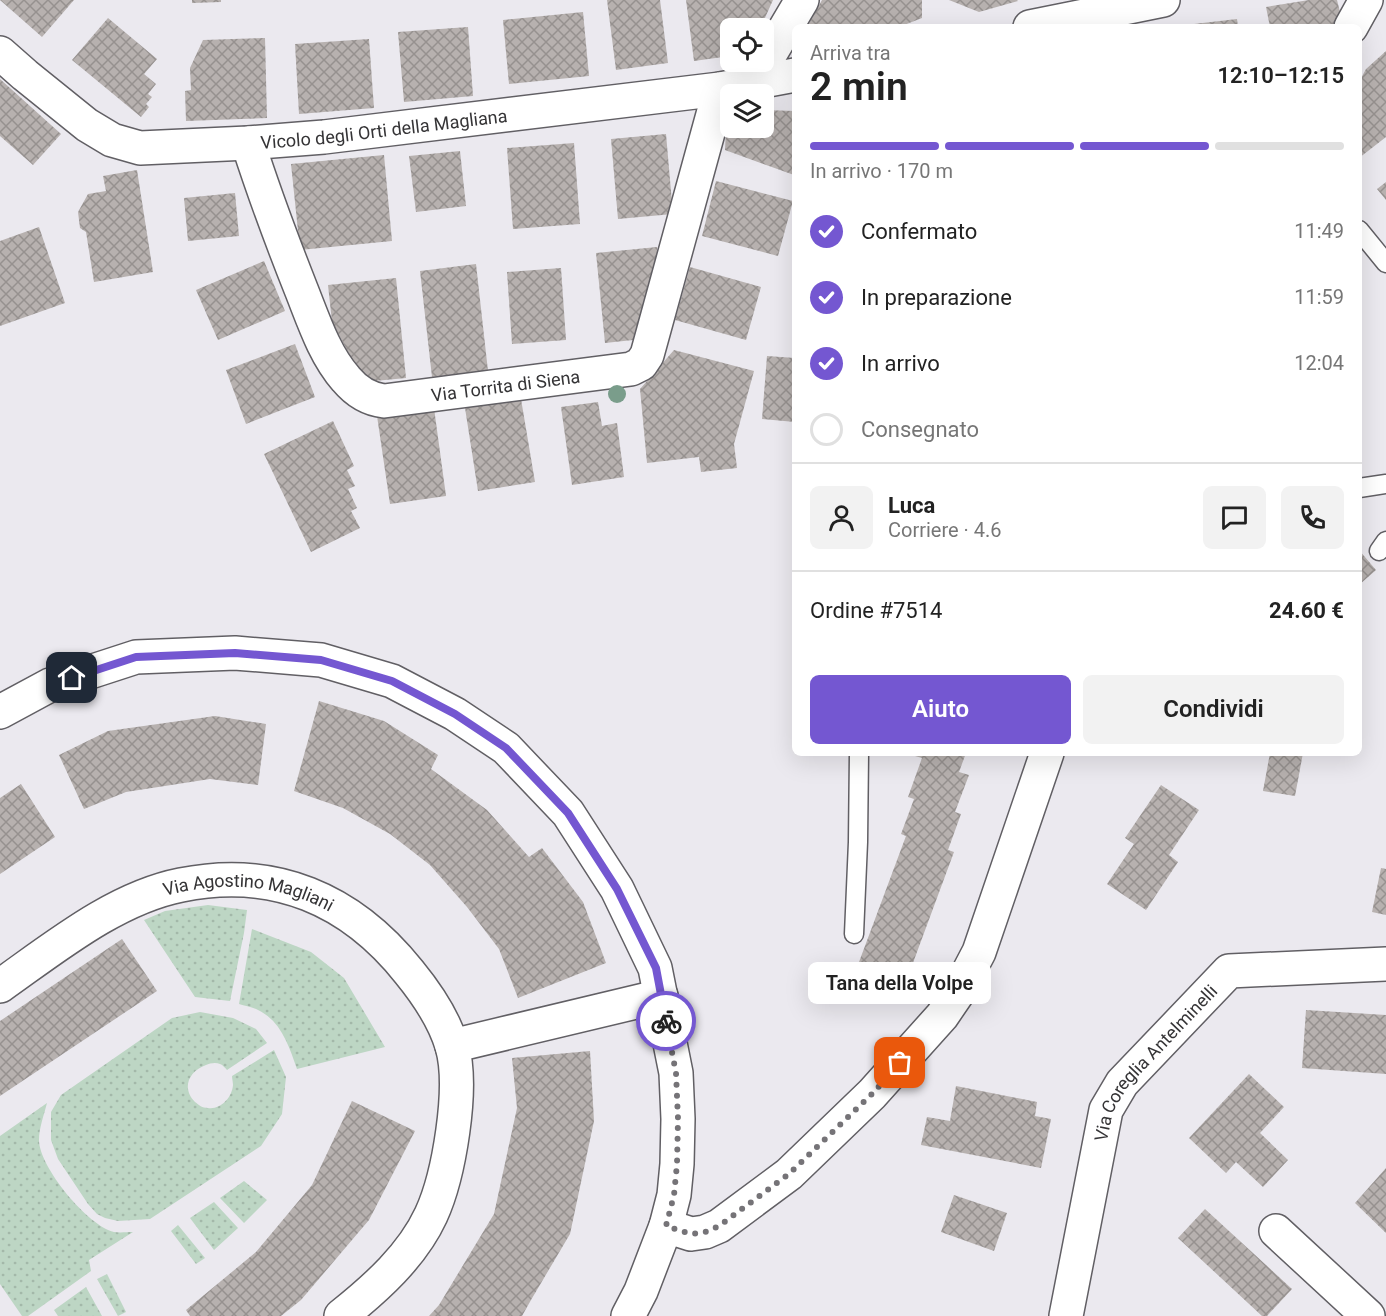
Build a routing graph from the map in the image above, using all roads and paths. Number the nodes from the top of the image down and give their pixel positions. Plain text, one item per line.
1 (802, 0) edge
2 (1163, 0) edge
3 (1366, 0) edge
4 (1383, 0) edge
5 (1386, 10) edge
6 (1045, 24) edge
7 (1353, 24) edge
8 (0, 52) edge
9 (792, 76) edge
10 (760, 82) junction
11 (749, 84) edge
12 (720, 89) joint
13 (248, 143) junction
14 (1362, 234) edge
15 (1386, 262) edge
16 (1386, 484) edge
17 (1362, 488) edge
18 (0, 712) edge
19 (859, 756) edge
20 (1046, 756) edge
21 (854, 934) dead end
22 (1386, 964) edge
23 (0, 986) edge
24 (661, 996) junction
25 (452, 1046) junction
26 (666, 1226) junction
27 (1276, 1231) dead end
28 (341, 1316) edge
29 (628, 1316) edge
30 (1066, 1316) edge
31 (1368, 1316) edge

1 - 10 street
2 - 6 street
3 - 7 street
4 - 5 street
8 - 13 street, Vicolo degli Orti della Magliana
9 - 10 street, Vicolo degli Orti della Magliana
10 - 11 street, Vicolo degli Orti della Magliana
12 - 13 street, Vicolo degli Orti della Magliana
12 - 13 street, Via Torrita di Siena
14 - 15 lane
16 - 17 lane
18 - 24 street
19 - 21 lane
20 - 26 street
22 - 30 street, Via Coreglia Antelminelli
23 - 25 street, Via Agostino Magliani
24 - 25 street
24 - 26 street
25 - 28 street, Via Agostino Magliani
26 - 29 street
27 - 31 street

